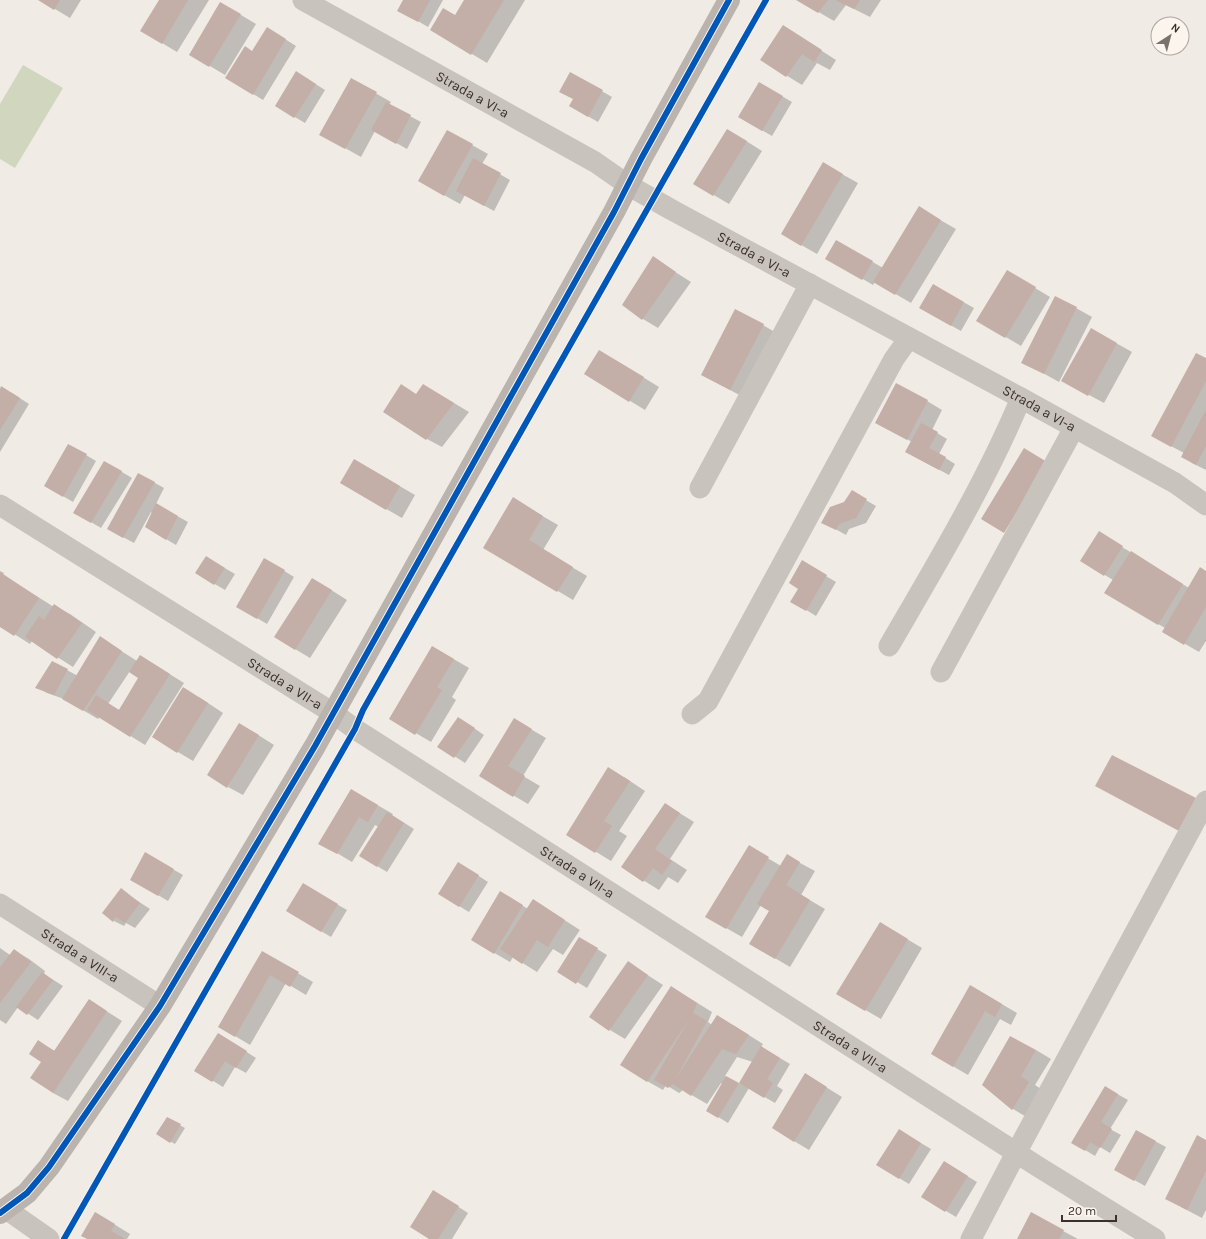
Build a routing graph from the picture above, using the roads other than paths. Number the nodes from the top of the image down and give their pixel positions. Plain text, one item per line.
1 (303, 0) edge
2 (729, 0) edge
3 (628, 185) junction
4 (810, 284) junction
5 (909, 338) junction
6 (1021, 398) junction
7 (1074, 428) junction
8 (700, 488) dead end
9 (0, 505) edge
10 (1206, 505) edge
11 (889, 646) dead end
12 (941, 672) dead end
13 (333, 713) junction
14 (692, 714) dead end
15 (1206, 801) edge
16 (0, 904) edge
17 (160, 1006) junction
18 (1016, 1152) junction
19 (3, 1211) edge
20 (49, 1239) edge
21 (971, 1239) edge
22 (1155, 1239) edge

1 - 3 street, Strada a VI-a
2 - 3 street
3 - 4 street, Strada a VI-a
3 - 13 street
4 - 5 street, Strada a VI-a
4 - 8 street
5 - 6 street, Strada a VI-a
5 - 14 street
6 - 7 street, Strada a VI-a
6 - 11 street
7 - 10 street, Strada a VI-a
7 - 12 street
9 - 13 street, Strada a VII-a
13 - 17 street
13 - 18 street, Strada a VII-a
15 - 18 street
16 - 17 street, Strada a VIII-a
17 - 19 street
18 - 21 street
18 - 22 street, Strada a VII-a
19 - 20 street

